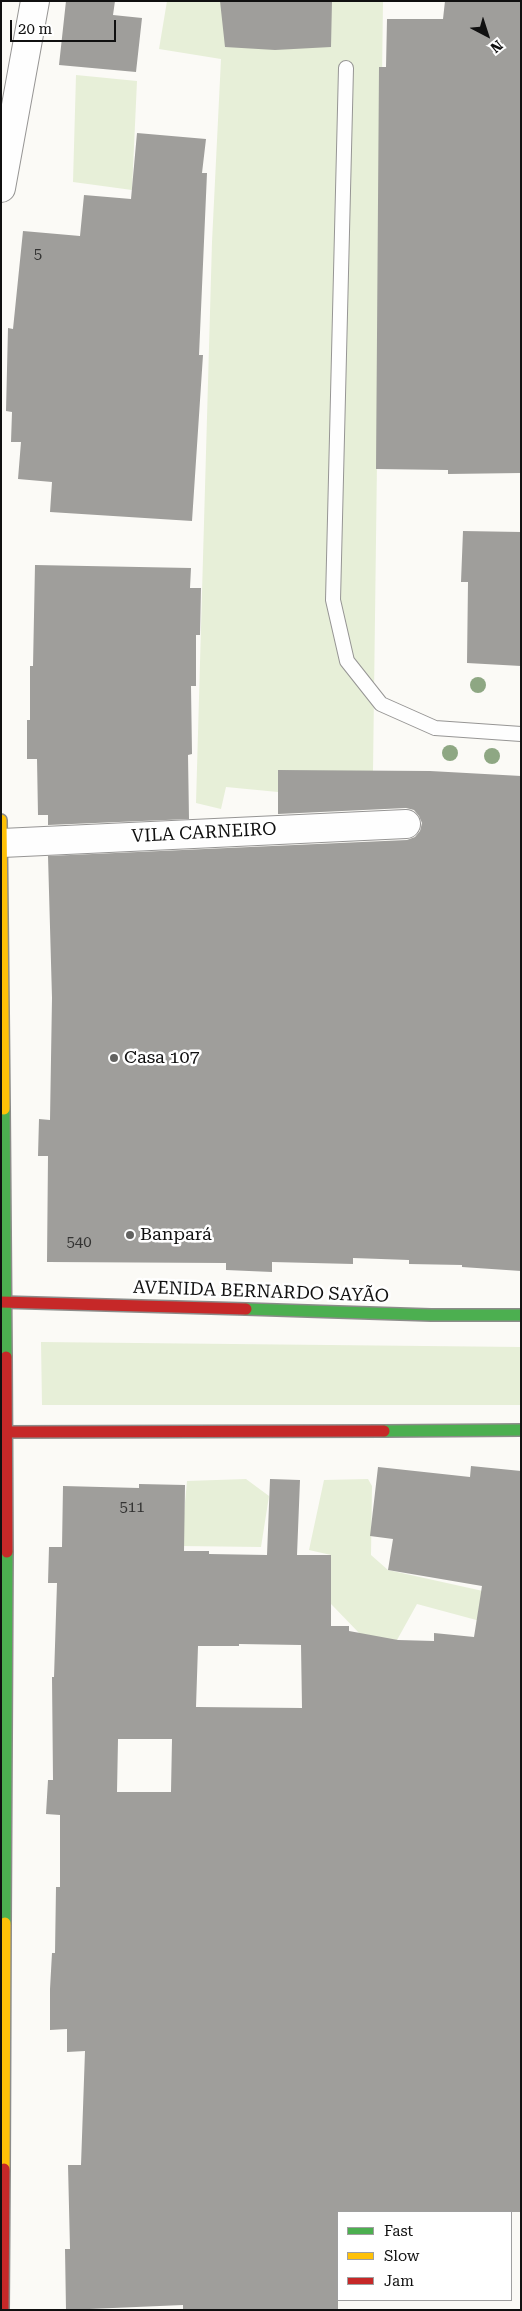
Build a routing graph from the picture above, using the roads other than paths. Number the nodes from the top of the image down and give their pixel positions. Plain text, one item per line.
1 (35, 1) edge
2 (346, 68) dead end
3 (1, 188) edge
4 (521, 734) edge
5 (406, 824) dead end
6 (2, 835) edge
7 (2, 1027) edge
8 (3, 1302) edge
9 (521, 1315) edge
10 (521, 1430) edge
11 (4, 1432) edge
12 (3, 2310) edge

1 - 3 street
2 - 4 lane
5 - 6 street, VILA CARNEIRO
6 - 7 street
7 - 8 street
8 - 9 street, AVENIDA BERNARDO SAYÃO
8 - 11 street
10 - 11 street
11 - 12 street

